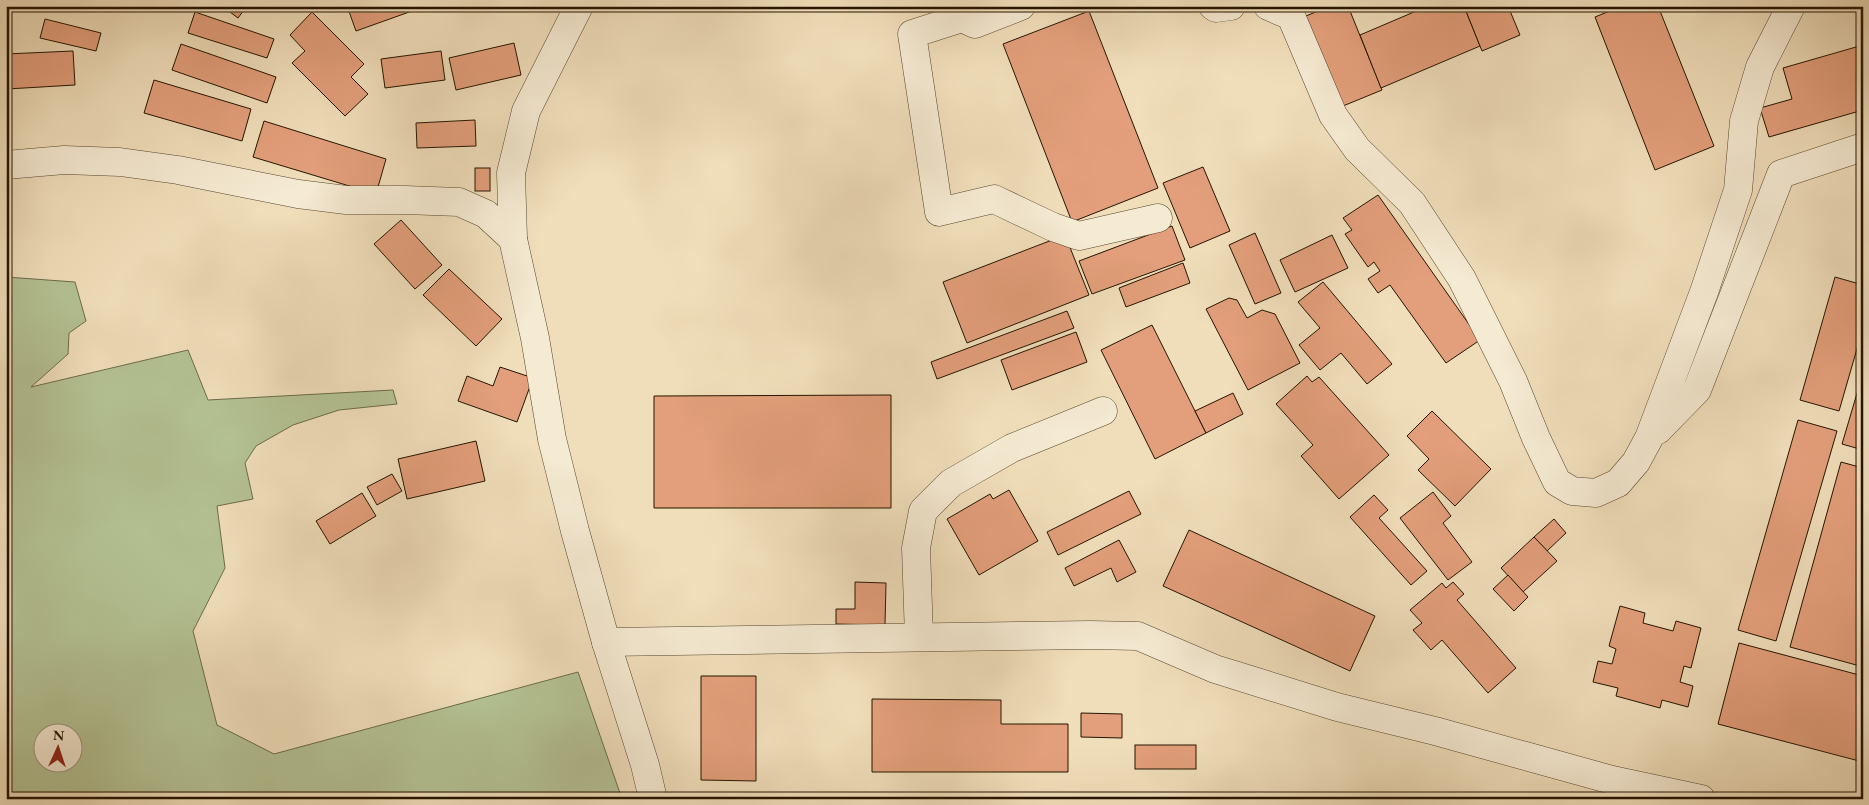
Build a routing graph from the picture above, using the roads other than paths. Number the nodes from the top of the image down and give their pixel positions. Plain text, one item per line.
1 (579, 6) edge
2 (1021, 6) edge
3 (1213, 6) edge
4 (1231, 6) edge
5 (1268, 6) edge
6 (1791, 6) edge
7 (959, 12) edge
8 (1863, 147) edge
9 (6, 165) edge
10 (1158, 218) dead end
11 (513, 239) junction
12 (1103, 411) dead end
13 (1649, 438) junction
14 (919, 637) junction
15 (606, 642) junction
16 (1611, 789) edge
17 (653, 799) edge
18 (1701, 799) edge

1 - 11 street
2 - 7 street
3 - 4 street
5 - 13 street
6 - 13 street
7 - 10 street
8 - 13 street
9 - 11 street
11 - 15 street
12 - 14 street
14 - 15 street
14 - 16 street
15 - 17 street
16 - 18 street

